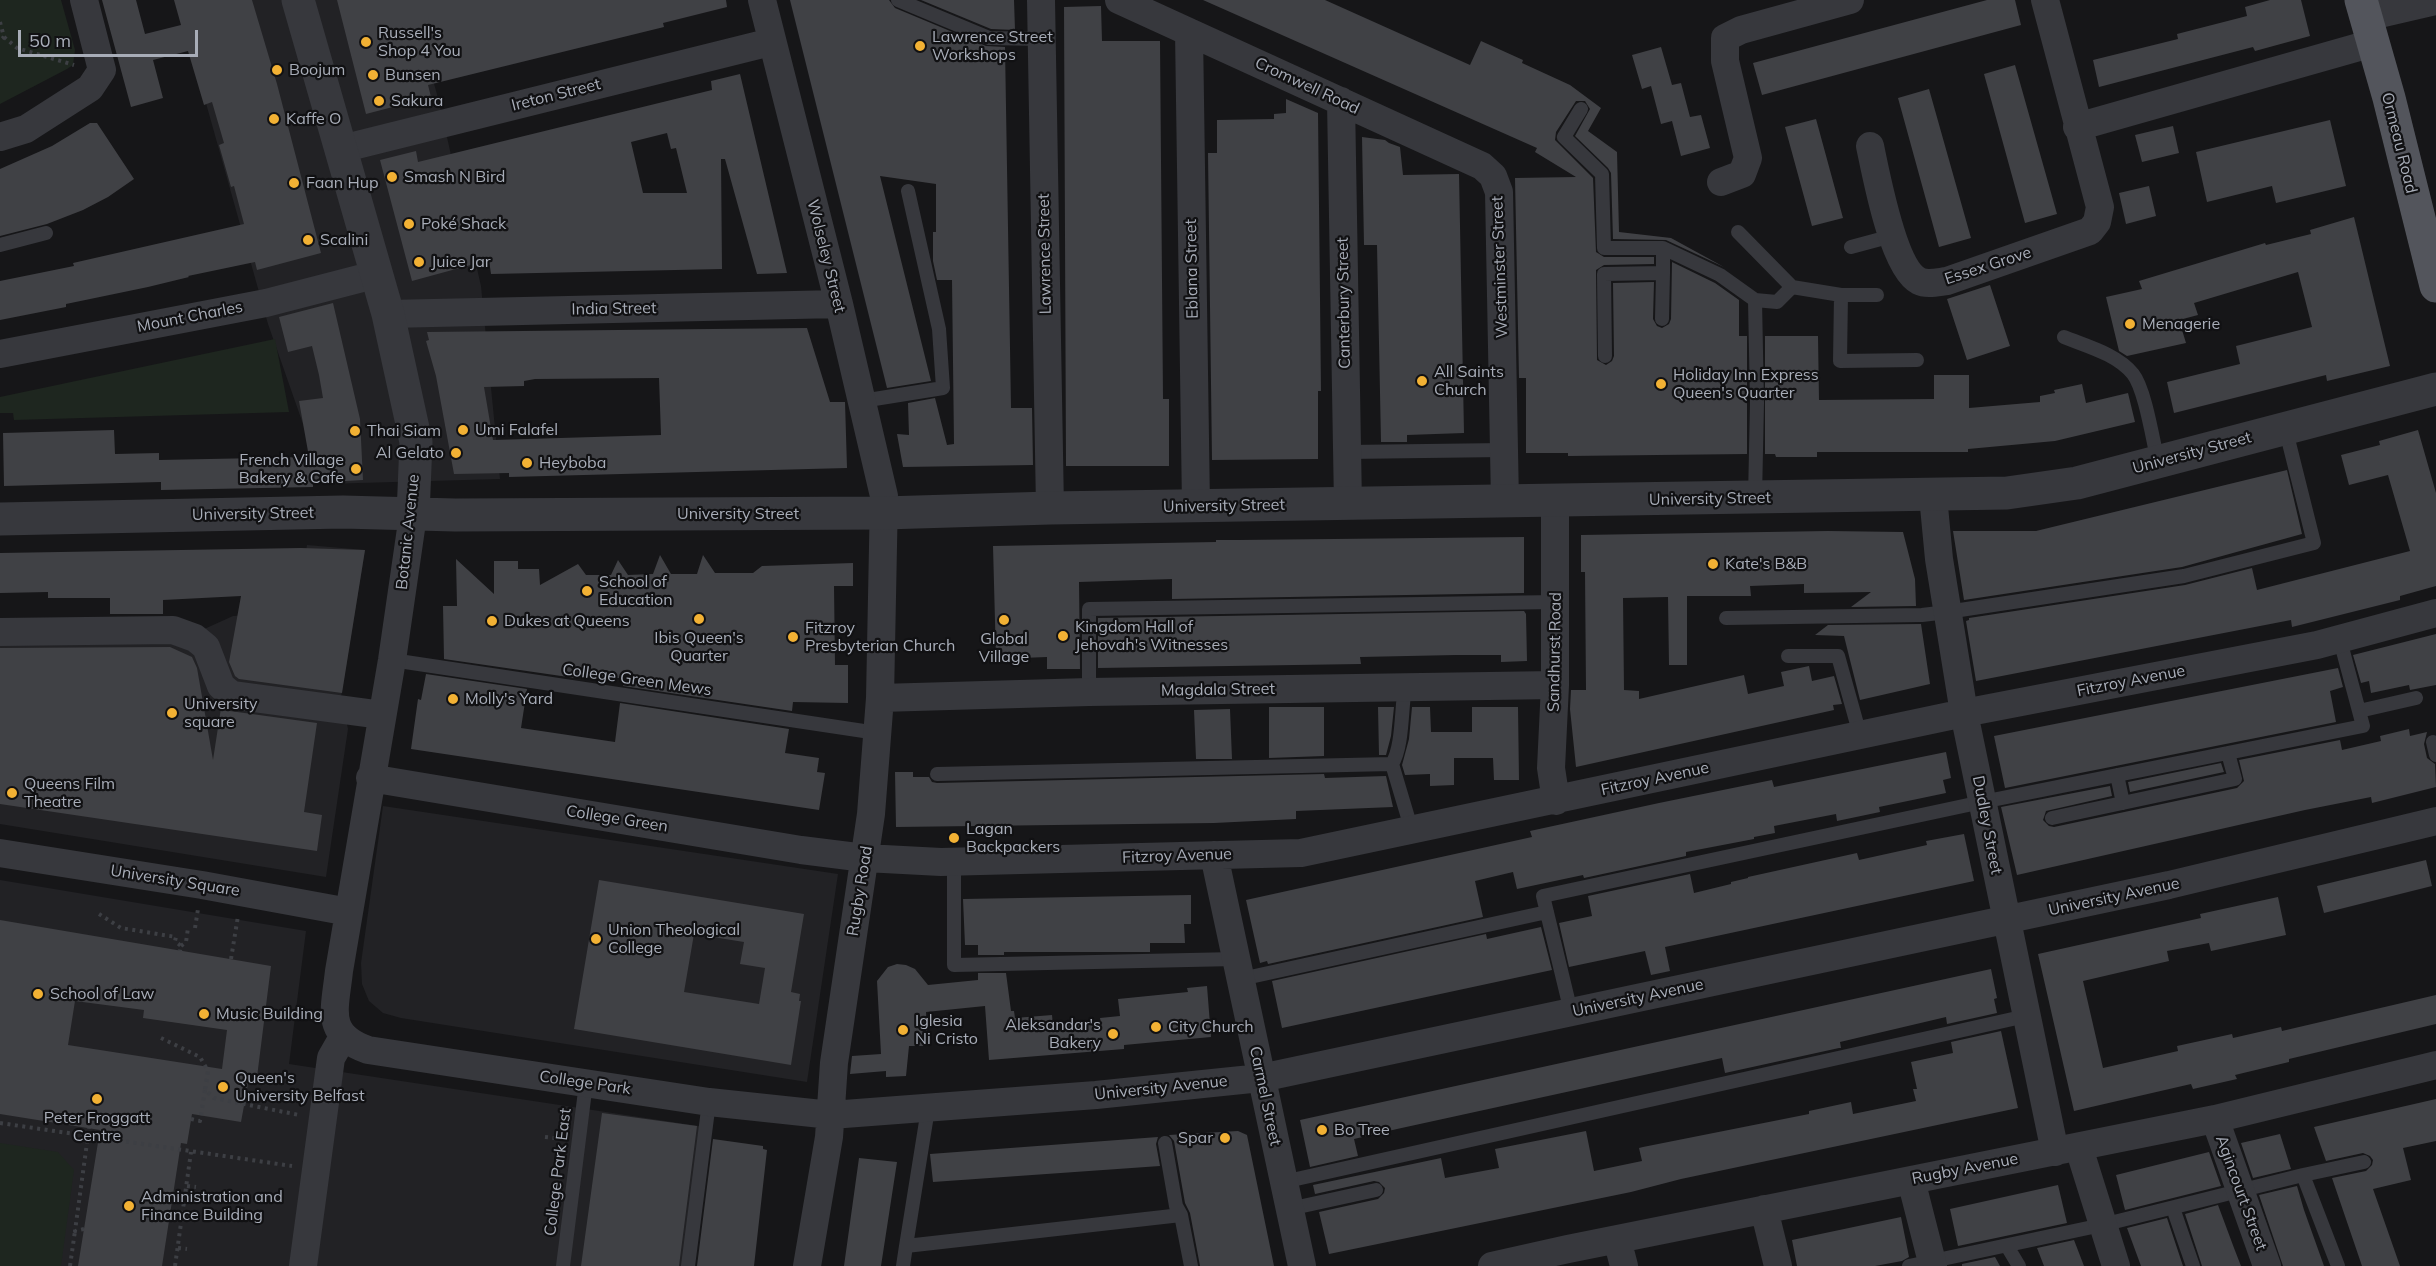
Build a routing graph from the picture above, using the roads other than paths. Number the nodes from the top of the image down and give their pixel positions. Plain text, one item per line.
1 (84, 0) edge
2 (298, 0) edge
3 (762, 0) edge
4 (898, 0) edge
5 (1041, 0) edge
6 (1119, 0) edge
7 (1850, 0) edge
8 (2045, 0) edge
9 (2436, 1) edge
10 (2367, 20) edge
11 (1189, 32) junction
12 (1041, 39) junction
13 (771, 42) junction
14 (1341, 101) junction
15 (1581, 109) dead end
16 (2078, 127) junction
17 (0, 137) edge
18 (1870, 146) dead end
19 (341, 149) junction
20 (1493, 176) joint
21 (1721, 182) dead end
22 (908, 191) dead end
23 (1738, 232) dead end
24 (46, 233) dead end
25 (1892, 236) junction
26 (0, 245) edge
27 (1851, 247) dead end
28 (1663, 248) junction
29 (1663, 273) junction
30 (378, 274) junction
31 (2436, 286) edge
32 (1792, 287) junction
33 (1841, 295) junction
34 (1877, 295) dead end
35 (1755, 300) junction
36 (839, 304) junction
37 (388, 314) junction
38 (1662, 319) dead end
39 (2064, 337) dead end
40 (0, 354) edge
41 (1605, 356) dead end
42 (1917, 360) dead end
43 (2436, 389) edge
44 (862, 401) junction
45 (2285, 428) junction
46 (1504, 450) junction
47 (1347, 452) junction
48 (2158, 462) junction
49 (1933, 496) junction
50 (1755, 498) junction
51 (1505, 502) junction
52 (1555, 502) junction
53 (1348, 505) junction
54 (1196, 507) junction
55 (1050, 508) junction
56 (884, 513) junction
57 (413, 514) junction
58 (0, 519) edge
59 (1556, 602) junction
60 (1947, 612) junction
61 (2436, 613) edge
62 (1726, 618) dead end
63 (0, 632) edge
64 (2340, 640) junction
65 (1788, 656) dead end
66 (392, 660) junction
67 (1555, 685) junction
68 (1405, 687) junction
69 (1089, 692) junction
70 (880, 698) junction
71 (2416, 698) dead end
72 (2359, 711) junction
73 (1964, 713) junction
74 (382, 716) junction
75 (877, 733) junction
76 (1860, 735) junction
77 (2228, 753) junction
78 (1392, 764) junction
79 (938, 774) dead end
80 (2117, 775) junction
81 (370, 778) junction
82 (1556, 801) junction
83 (1982, 802) junction
84 (2123, 803) junction
85 (2052, 818) dead end
86 (2436, 821) edge
87 (1412, 831) junction
88 (0, 853) edge
89 (1214, 855) junction
90 (865, 858) junction
91 (954, 862) junction
92 (350, 912) junction
93 (1547, 912) junction
94 (2006, 920) junction
95 (1239, 969) junction
96 (1571, 1012) junction
97 (2026, 1016) junction
98 (343, 1037) junction
99 (2436, 1065) edge
100 (1261, 1078) junction
101 (586, 1083) junction
102 (709, 1102) junction
103 (928, 1109) junction
104 (831, 1115) junction
105 (2215, 1119) junction
106 (1165, 1143) dead end
107 (2067, 1150) junction
108 (2364, 1162) dead end
109 (2303, 1175) junction
110 (1911, 1180) junction
111 (1283, 1182) junction
112 (1376, 1190) dead end
113 (2240, 1191) junction
114 (2173, 1208) junction
115 (1289, 1209) junction
116 (1764, 1209) junction
117 (1181, 1215) junction
118 (2102, 1225) junction
119 (1617, 1239) junction
120 (906, 1246) junction
121 (2007, 1246) junction
122 (1924, 1264) edge
123 (303, 1266) edge
124 (563, 1266) edge
125 (688, 1266) edge
126 (807, 1266) edge
127 (903, 1266) edge
128 (1191, 1266) edge
129 (1302, 1266) edge
130 (1492, 1266) edge
131 (1624, 1266) edge
132 (1778, 1266) edge
133 (2019, 1266) edge
134 (2116, 1266) edge
135 (2193, 1266) edge
136 (2267, 1266) edge
137 (2338, 1266) edge

1 - 17 street
2 - 19 street, Botanic Avenue
3 - 13 street, Wolseley Street
4 - 12 lane
5 - 12 street, Lawrence Street
6 - 11 street, Cromwell Road
7 - 21 street
8 - 16 street, Essex Grove
9 - 10 street
10 - 16 street
10 - 31 main road, Ormeau Road
11 - 14 street, Cromwell Road
11 - 54 street, Eblana Street
12 - 55 street, Lawrence Street
13 - 19 street, Ireton Street
13 - 36 street, Wolseley Street
14 - 20 street, Cromwell Road
14 - 47 street, Canterbury Street
15 - 28 lane
16 - 25 street, Essex Grove
18 - 25 street, Essex Grove
19 - 30 street, Botanic Avenue
20 - 46 street, Westminster Street
22 - 44 lane
23 - 32 lane
24 - 26 lane
25 - 27 lane
28 - 29 lane
28 - 35 lane
29 - 38 lane
29 - 41 lane
30 - 37 street, Botanic Avenue
30 - 40 street, Mount Charles
32 - 33 lane
32 - 35 lane
33 - 34 lane
33 - 42 lane
35 - 50 lane
36 - 37 street, India Street
36 - 44 street, Wolseley Street
37 - 57 street, Botanic Avenue
39 - 48 lane
43 - 45 street, University Street
44 - 56 street, Wolseley Street
45 - 48 street, University Street
45 - 60 lane
46 - 47 lane
46 - 51 street, Westminster Street
47 - 53 street, Canterbury Street
48 - 49 street, University Street
49 - 50 street, University Street
49 - 60 street, Dudley Street
50 - 52 street, University Street
51 - 52 street, University Street
51 - 53 street, University Street
52 - 59 street, Sandhurst Road
53 - 54 street, University Street
54 - 55 street, University Street
55 - 56 street, University Street
56 - 57 street, University Street
56 - 70 street, Rugby Road
57 - 58 street, University Street
57 - 66 street, Botanic Avenue
59 - 67 street, Sandhurst Road
59 - 69 lane
60 - 62 lane
60 - 73 street, Dudley Street
61 - 64 street, Fitzroy Avenue
63 - 74 street
64 - 72 lane
64 - 73 street, Fitzroy Avenue
65 - 76 lane
66 - 74 street, Botanic Avenue
66 - 75 lane, College Green Mews
67 - 68 street, Magdala Street
67 - 82 street, Sandhurst Road
68 - 69 street, Magdala Street
68 - 78 lane
69 - 70 street, Magdala Street
70 - 75 street, Rugby Road
71 - 72 lane
72 - 77 lane
73 - 76 street, Fitzroy Avenue
73 - 83 street, Dudley Street
74 - 81 street, Botanic Avenue
75 - 90 street, Rugby Road
76 - 82 street, Fitzroy Avenue
77 - 80 lane
77 - 84 lane
78 - 79 lane
78 - 87 lane
80 - 83 lane
80 - 84 lane
81 - 90 street, College Green
81 - 92 street, Botanic Avenue
82 - 87 street, Fitzroy Avenue
83 - 93 lane
83 - 94 street, Dudley Street
84 - 85 lane
86 - 94 street, University Avenue
87 - 89 street, Fitzroy Avenue
88 - 92 street, University Square
89 - 91 street, Fitzroy Avenue
89 - 95 street, Carmel Street
90 - 91 street, Fitzroy Avenue
90 - 104 street, Rugby Road
91 - 95 lane
92 - 98 street, Botanic Avenue
93 - 95 lane
93 - 96 lane
94 - 96 street, University Avenue
94 - 97 street, Dudley Street
95 - 100 street, Carmel Street
96 - 100 street, University Avenue
97 - 107 street, Dudley Street
97 - 111 lane
98 - 101 street, College Park
98 - 123 street
99 - 105 street, Rugby Avenue
100 - 103 street, University Avenue
100 - 111 street, Carmel Street
101 - 102 street, College Park
101 - 124 lane, College Park East
102 - 104 street, College Park
102 - 125 lane
103 - 104 street, University Avenue
103 - 120 lane
104 - 126 street, Rugby Road
105 - 107 street, Rugby Avenue
105 - 113 street, Agincourt Street
106 - 117 lane
107 - 110 street, Rugby Avenue
107 - 118 street, Dudley Street
108 - 109 lane
109 - 113 lane
109 - 137 lane
110 - 116 street, Rugby Avenue
110 - 122 street
111 - 115 street, Carmel Street
112 - 115 lane
113 - 114 lane
113 - 136 street, Agincourt Street
114 - 118 lane
114 - 135 lane
115 - 129 street, Carmel Street
116 - 119 street, Rugby Avenue
116 - 132 street
117 - 120 lane
117 - 128 lane
118 - 121 lane
118 - 134 street, Dudley Street
119 - 130 street, Rugby Avenue
119 - 131 street
120 - 127 lane
121 - 122 lane
121 - 133 lane

